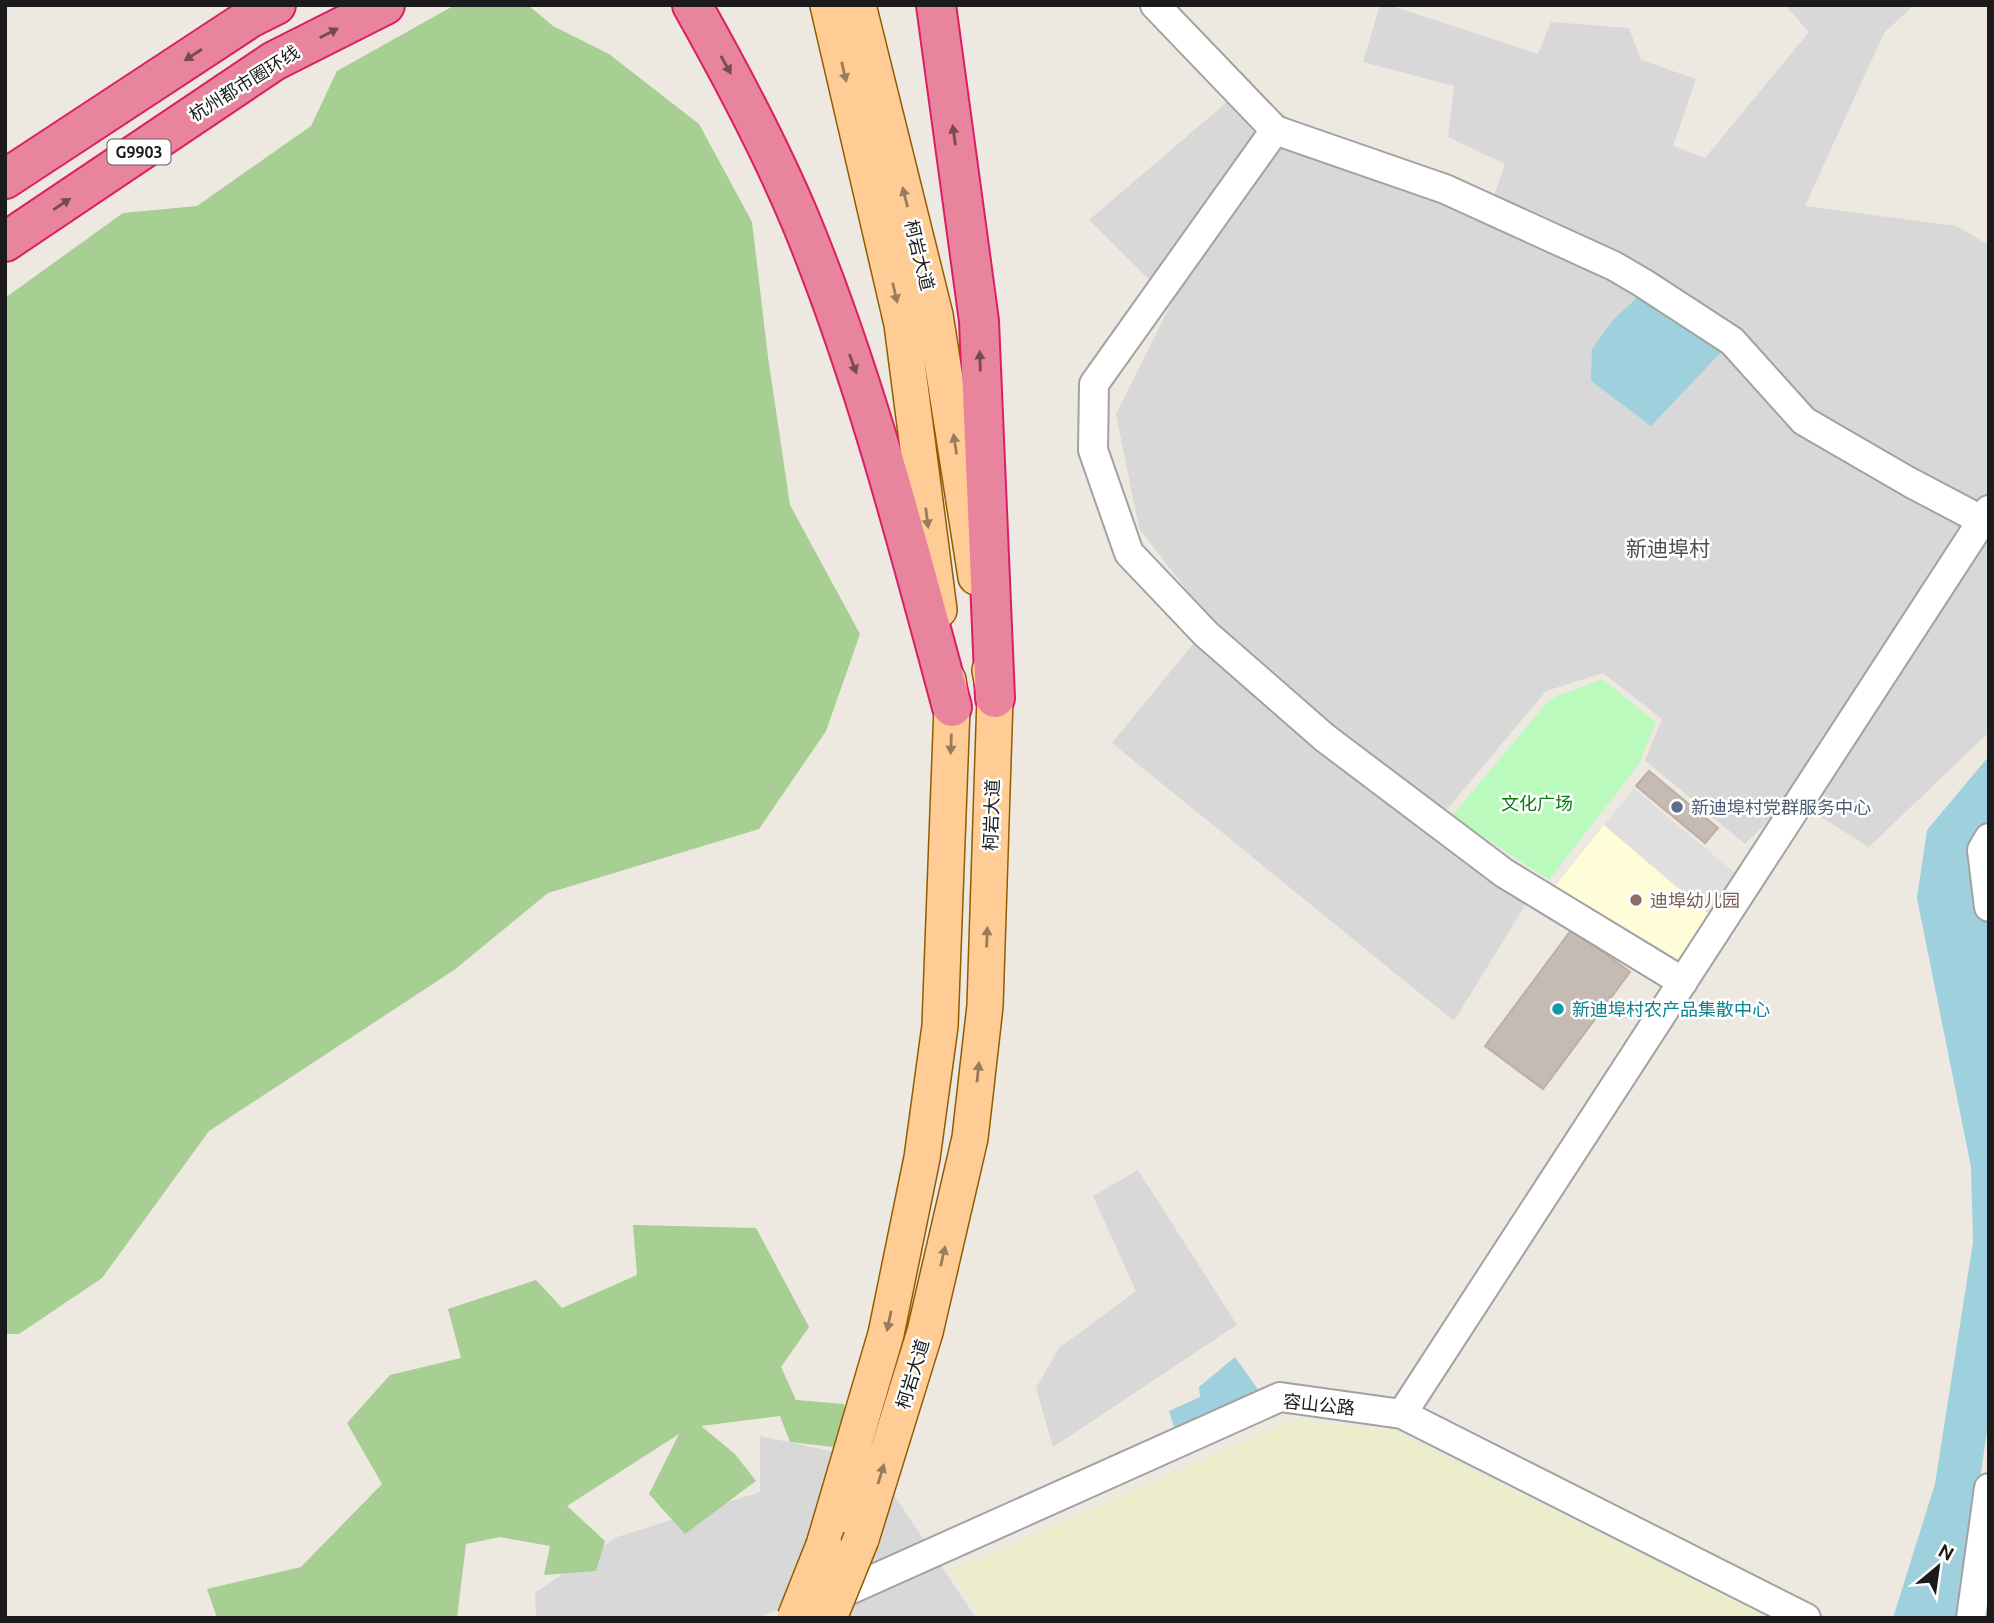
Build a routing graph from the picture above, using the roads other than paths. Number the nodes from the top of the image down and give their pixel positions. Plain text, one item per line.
1 (385, 5) edge
2 (692, 5) edge
3 (828, 5) edge
4 (858, 5) edge
5 (936, 5) edge
6 (1155, 5) edge
7 (263, 12) edge
8 (1275, 131) junction
9 (5, 179) edge
10 (5, 242) edge
11 (1986, 518) edge
12 (995, 698) junction
13 (952, 707) junction
14 (1989, 838) edge
15 (1989, 907) edge
16 (1683, 982) junction
17 (1402, 1415) junction
18 (1989, 1488) edge
19 (787, 1618) edge
20 (795, 1618) edge
21 (829, 1618) edge
22 (1806, 1618) edge
23 (1970, 1618) edge

10 -> 1 highway, 杭州都市圈环线 / G9903
2 -> 13 highway
3 -> 13 main road, 柯岩大道
12 -> 4 main road, 柯岩大道
12 -> 5 highway
6 - 8 street
7 -> 9 highway, G9903
8 - 11 street
8 - 16 street
11 - 16 street
21 -> 12 main road, 柯岩大道, bridge
13 -> 20 main road, 柯岩大道, bridge
14 - 15 street
16 - 17 street
17 - 19 street, 容山公路
17 - 22 street, 容山公路
18 - 23 street

